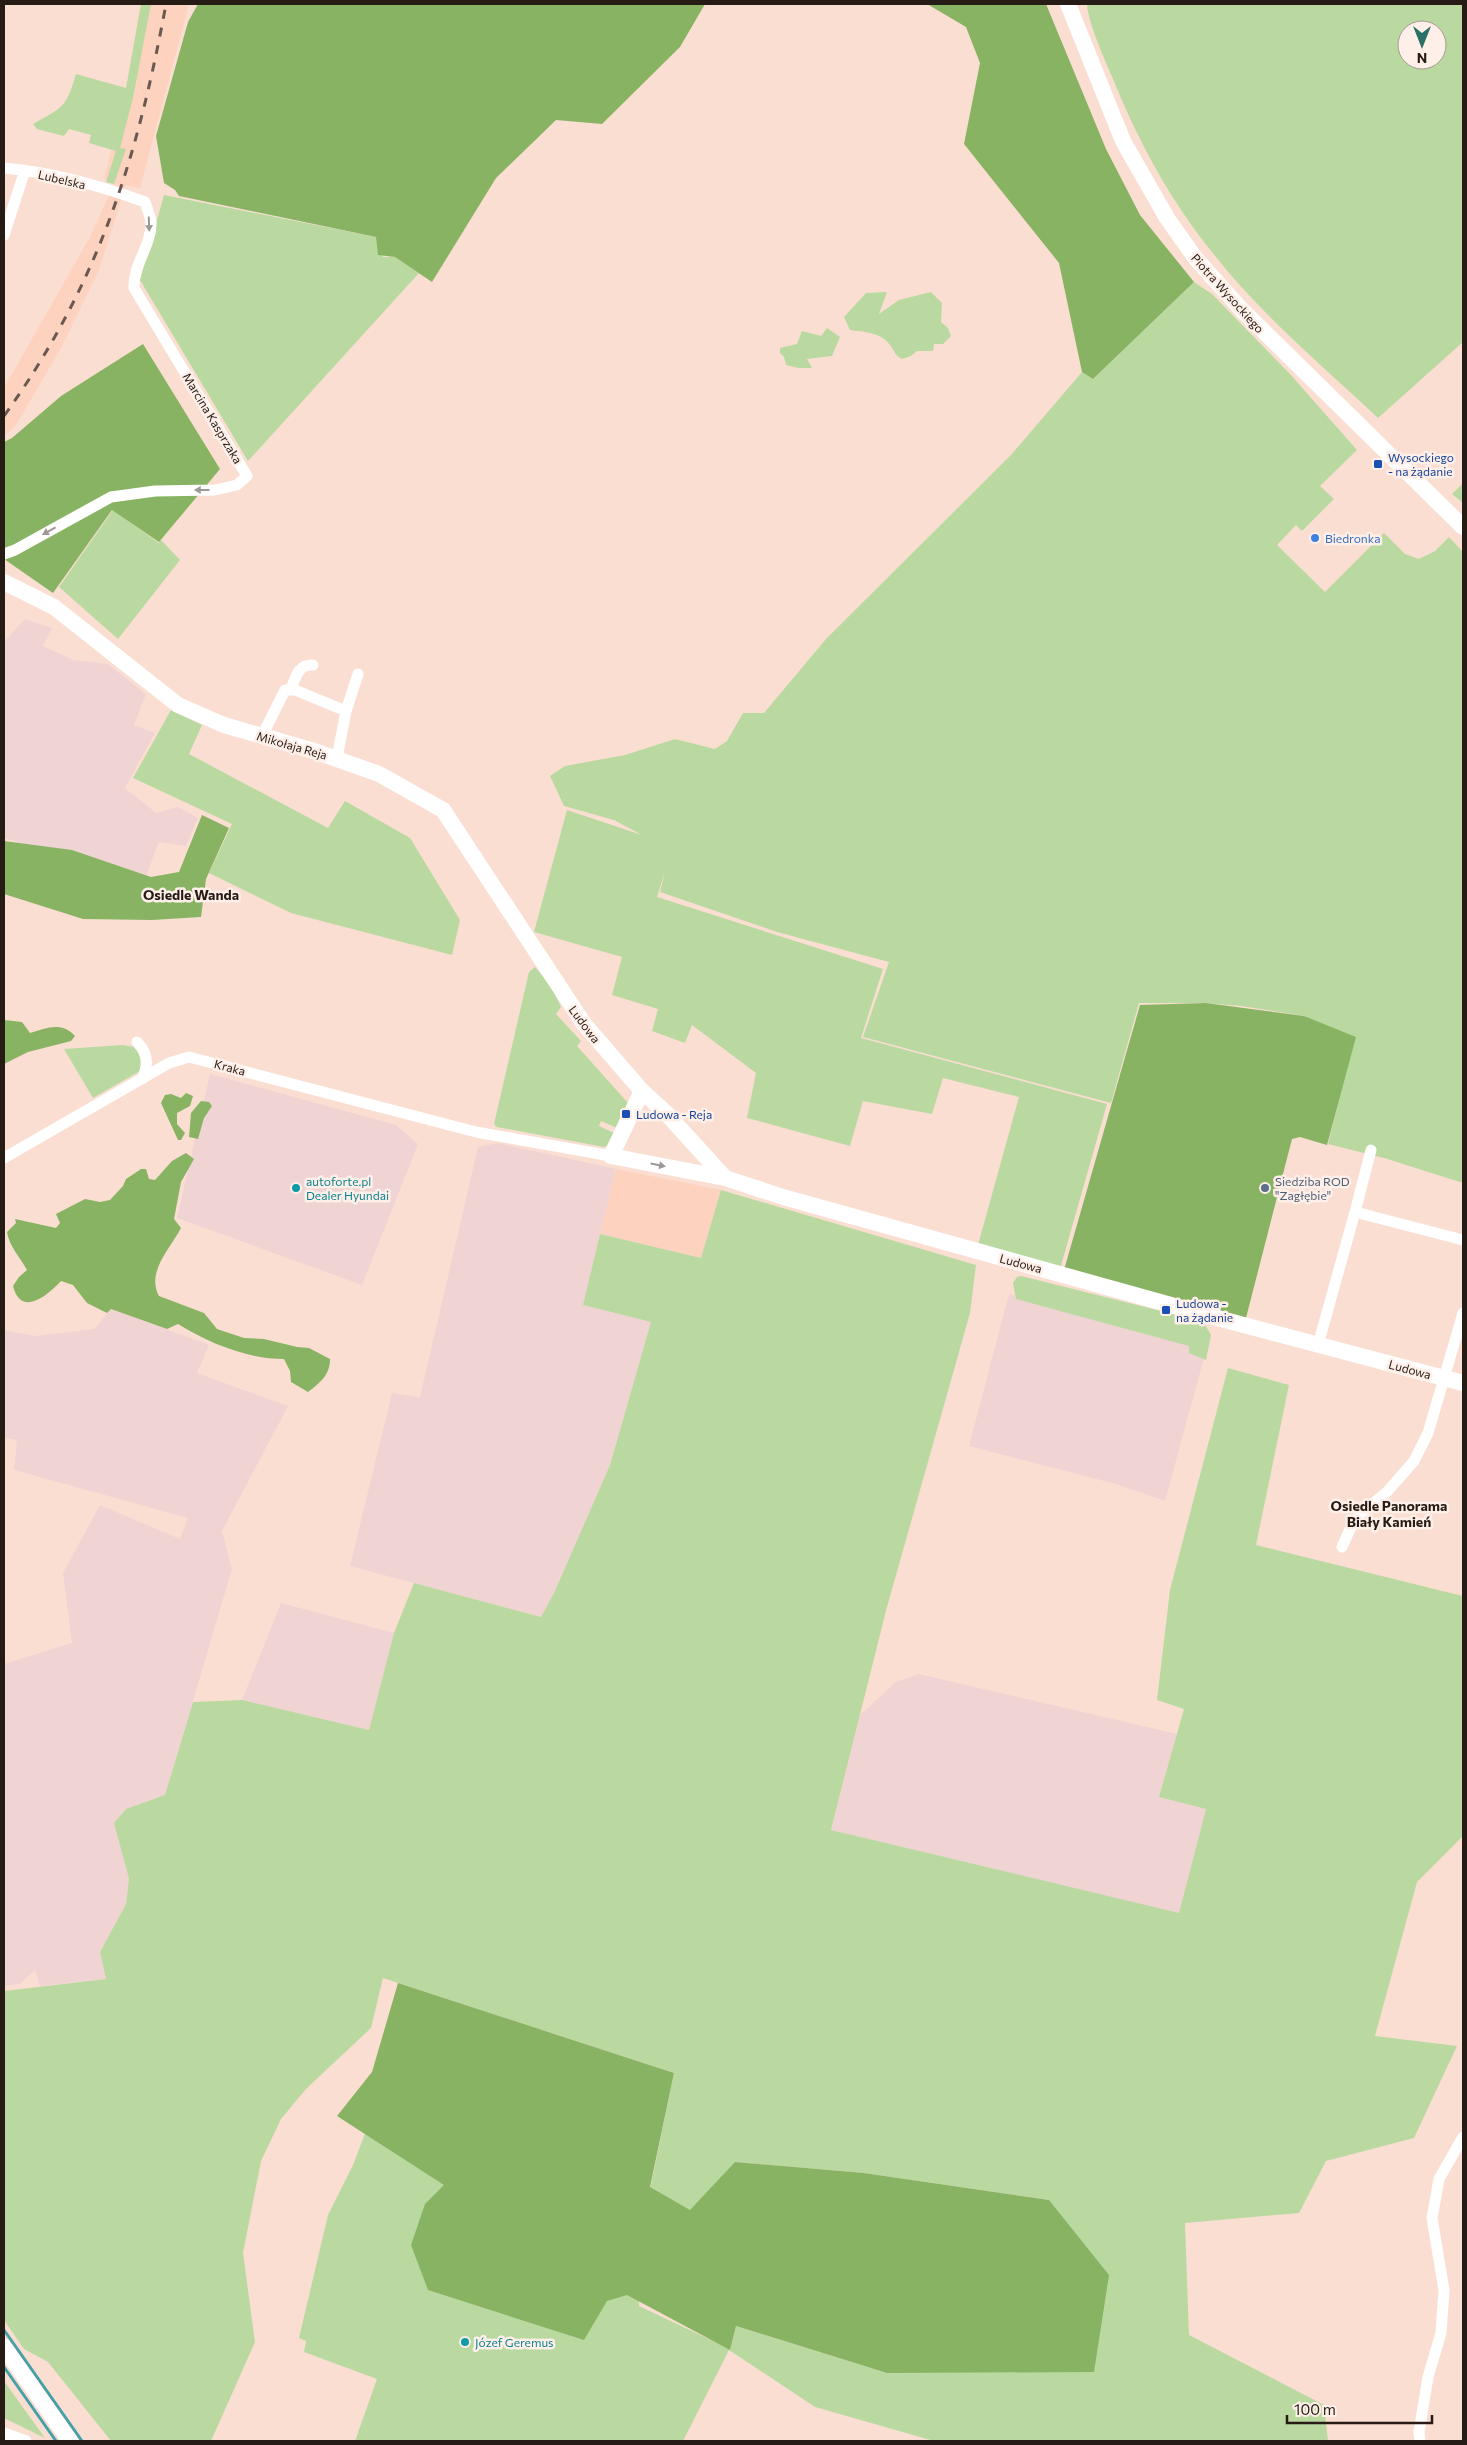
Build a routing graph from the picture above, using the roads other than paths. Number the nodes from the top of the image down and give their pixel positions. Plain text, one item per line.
1 (1068, 4) edge
2 (4, 168) edge
3 (25, 170) junction
4 (120, 193) joint
5 (4, 235) edge
6 (1463, 528) edge
7 (4, 554) edge
8 (4, 582) edge
9 (313, 665) dead end
10 (358, 674) dead end
11 (292, 689) junction
12 (346, 711) junction
13 (262, 736) junction
14 (337, 758) junction
15 (535, 952) joint
16 (137, 1042) dead end
17 (142, 1079) junction
18 (642, 1091) junction
19 (476, 1132) joint
20 (1371, 1150) dead end
21 (611, 1156) junction
22 (4, 1158) edge
23 (725, 1178) junction
24 (1355, 1212) junction
25 (1463, 1240) edge
26 (1463, 1313) edge
27 (1318, 1345) junction
28 (1444, 1378) junction
29 (1463, 1383) edge
30 (1342, 1547) dead end
31 (1463, 2137) edge
32 (4, 2347) edge
33 (4, 2433) edge
34 (26, 2441) edge
35 (70, 2441) edge
36 (1420, 2441) edge

1 - 6 street, Piotra Wysockiego
2 - 3 street, Lubelska
3 - 4 street, Lubelska
3 - 5 street
4 -> 7 street, Marcina Kasprzaka
8 - 13 street, Mikołaja Reja
9 - 11 street
10 - 12 street
11 - 12 street
11 - 13 street
12 - 14 street
13 - 14 street, Mikołaja Reja
14 - 15 street, Mikołaja Reja
15 - 18 street, Ludowa
16 - 17 street
17 - 19 street, Kraka
17 - 22 street, Kraka
18 - 21 street
18 - 23 street, Ludowa
19 - 21 street, Ludowa
20 - 24 street
21 -> 23 street, Ludowa
23 - 27 street, Ludowa
24 - 25 street
24 - 27 street
26 - 28 street, Ludowa
27 - 28 street, Ludowa
28 - 29 street, Ludowa
28 - 30 street
31 - 36 street
32 - 35 street
33 - 34 street

